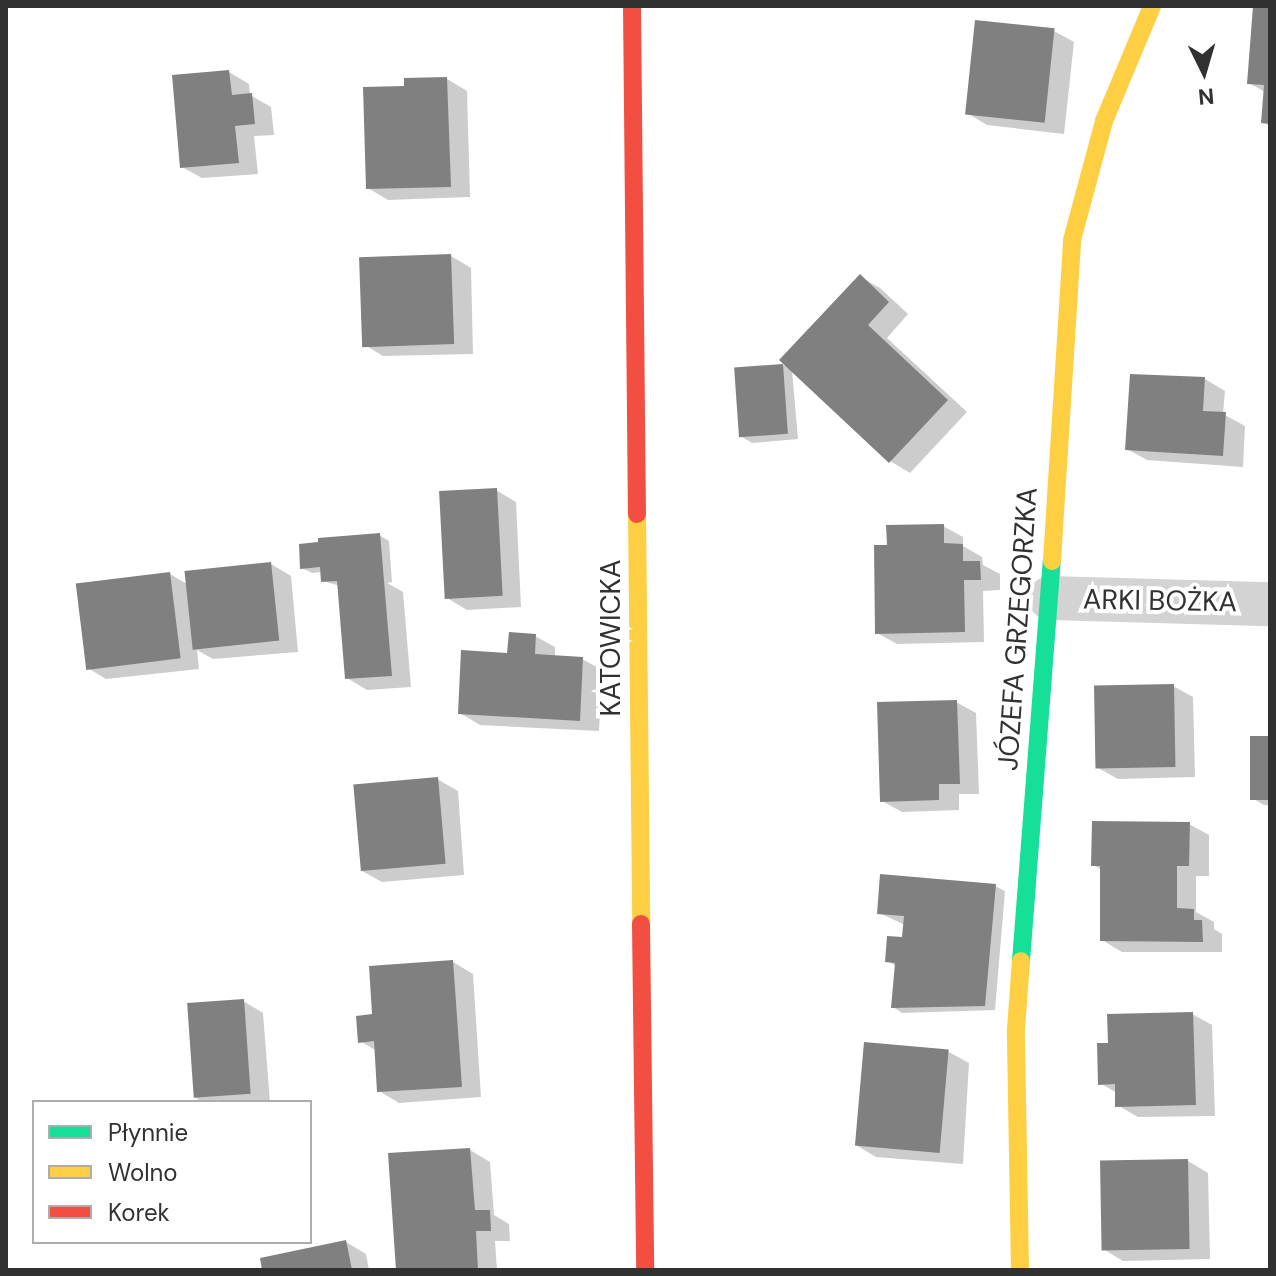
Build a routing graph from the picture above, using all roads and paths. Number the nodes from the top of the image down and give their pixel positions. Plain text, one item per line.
1 (632, 6) edge
2 (1152, 6) edge
3 (1050, 598) junction
4 (1270, 604) edge
5 (645, 1270) edge
6 (1020, 1270) edge

1 - 5 street, KATOWICKA
2 - 3 street, JÓZEFA GRZEGORZKA
3 - 4 street, ARKI BOŻKA
3 - 6 street, JÓZEFA GRZEGORZKA

